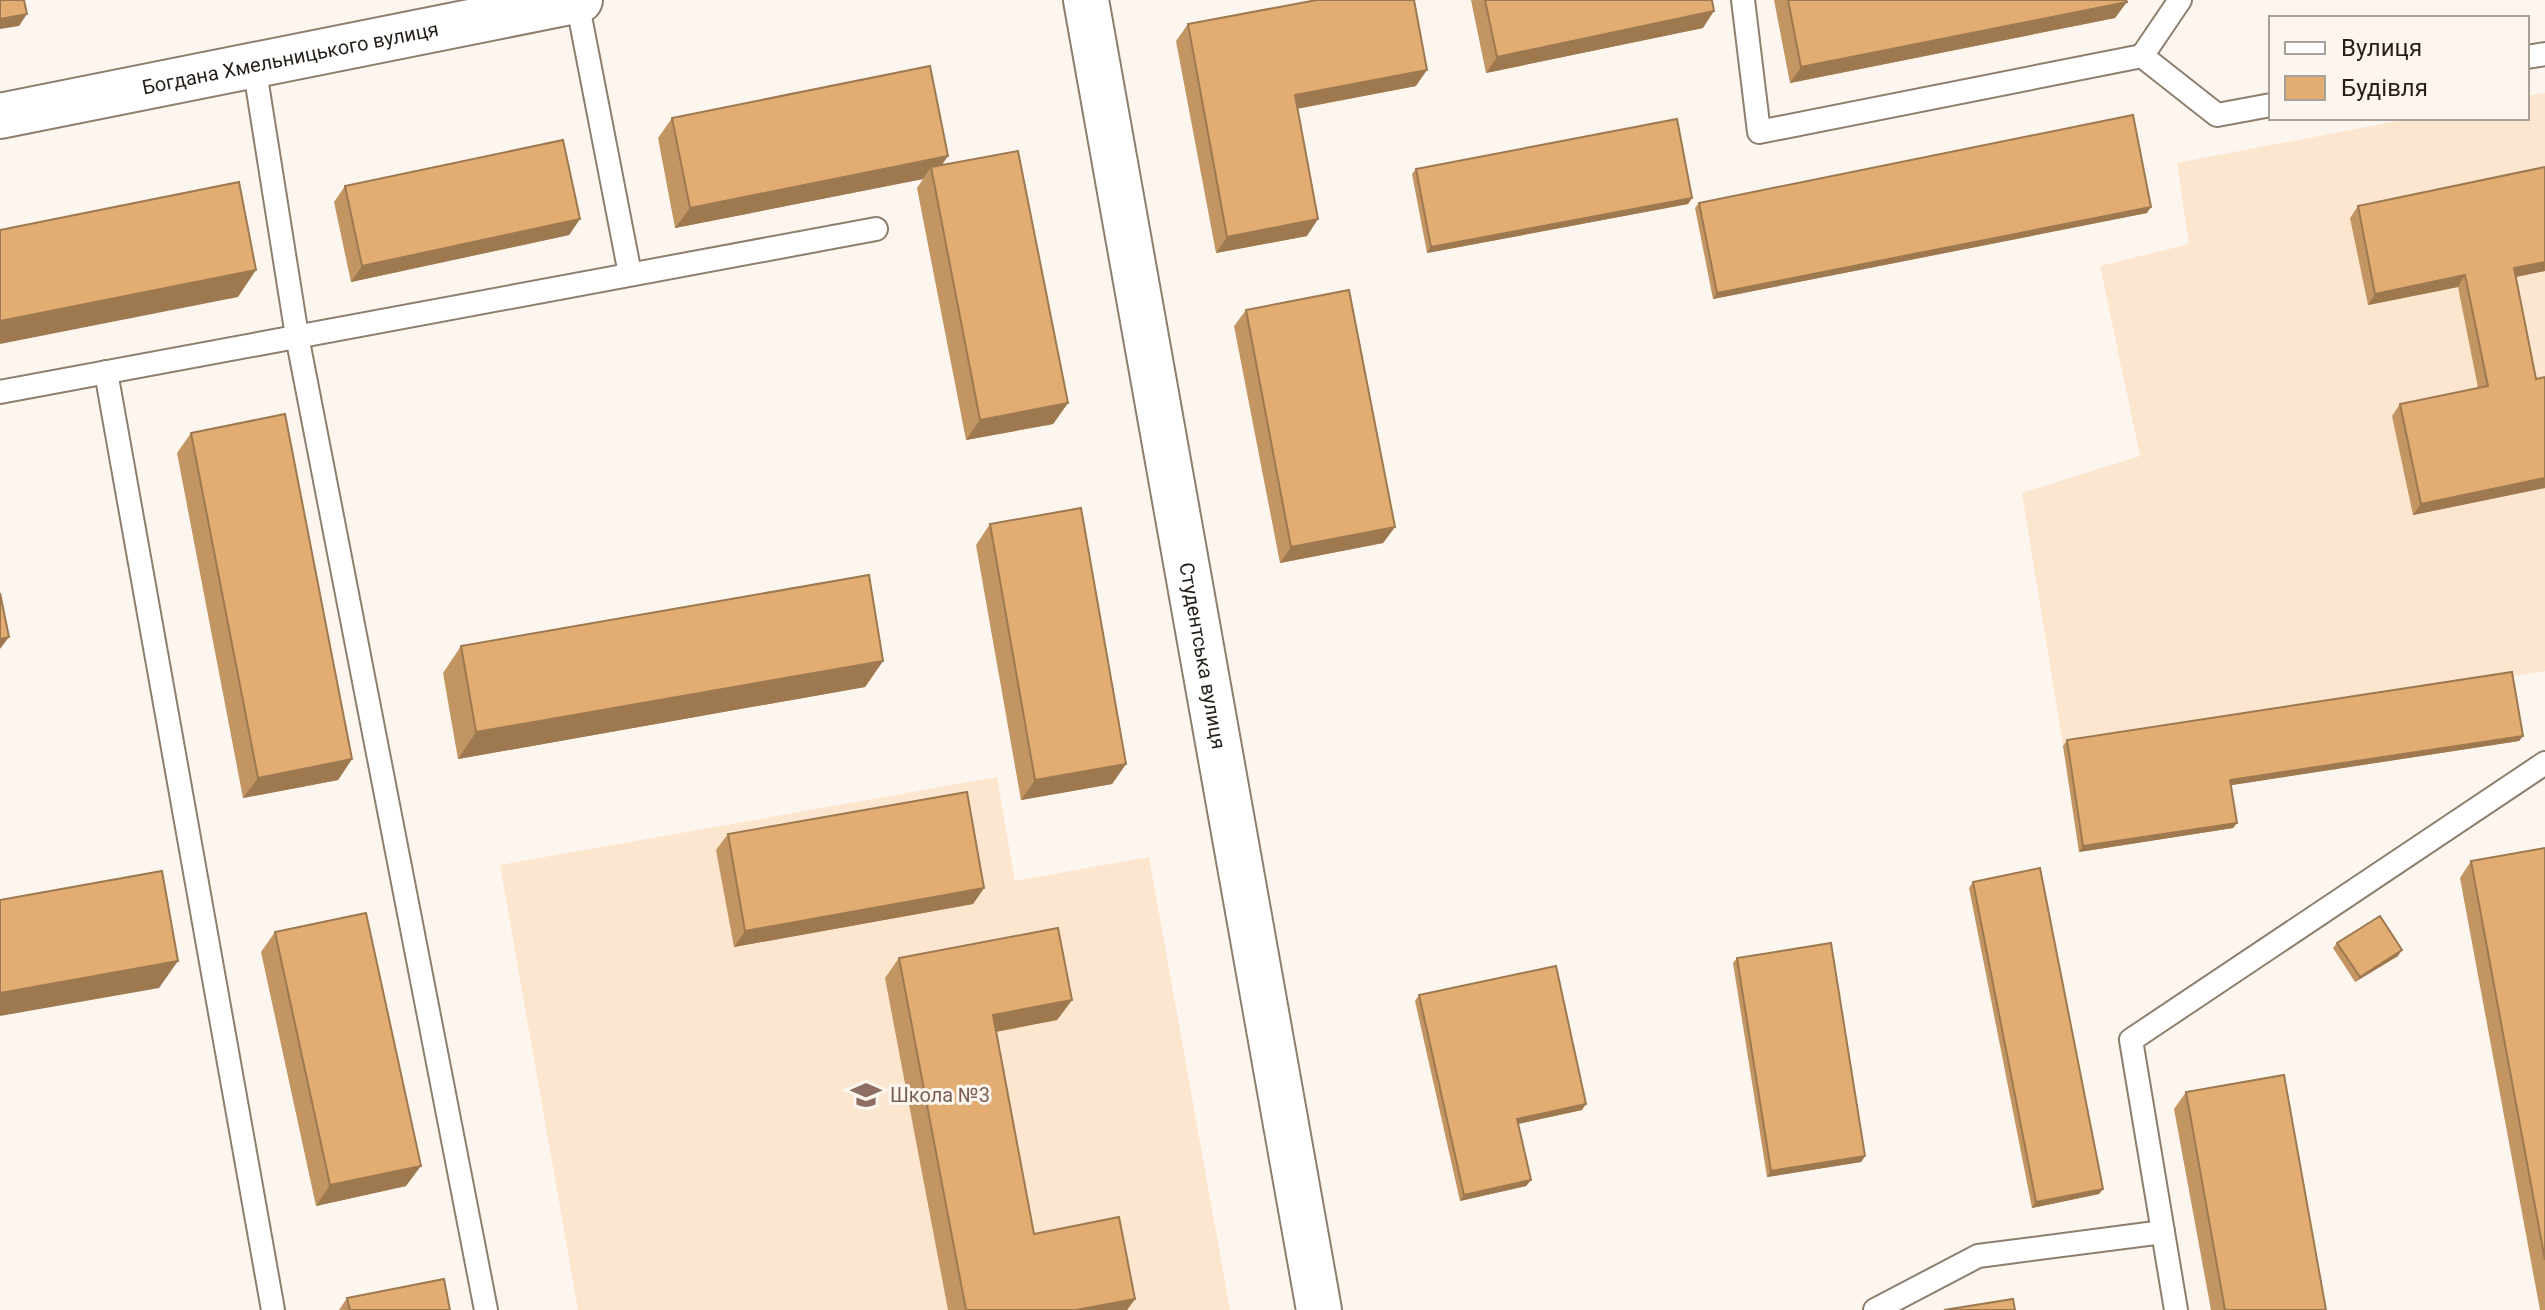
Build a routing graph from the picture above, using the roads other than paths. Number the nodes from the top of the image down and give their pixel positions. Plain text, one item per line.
1 (578, 0) edge
2 (1086, 0) edge
3 (1743, 0) edge
4 (2180, 0) edge
5 (2142, 56) junction
6 (254, 65) junction
7 (2269, 105) edge
8 (0, 116) edge
9 (876, 229) dead end
10 (630, 274) junction
11 (297, 336) junction
12 (106, 372) junction
13 (0, 392) edge
14 (2545, 763) edge
15 (2163, 1232) junction
16 (273, 1310) edge
17 (486, 1310) edge
18 (1319, 1310) edge
19 (1875, 1310) edge
20 (2176, 1310) edge

1 - 6 street, Богдана Хмельницького вулиця
1 - 10 lane
2 - 18 street, Студентська вулиця
3 - 5 lane
4 - 5 lane
5 - 7 lane
6 - 8 street, Богдана Хмельницького вулиця
6 - 11 lane
9 - 10 lane
10 - 11 lane
11 - 12 lane
11 - 17 lane
12 - 13 lane
12 - 16 lane
14 - 15 lane
15 - 19 lane
15 - 20 lane

